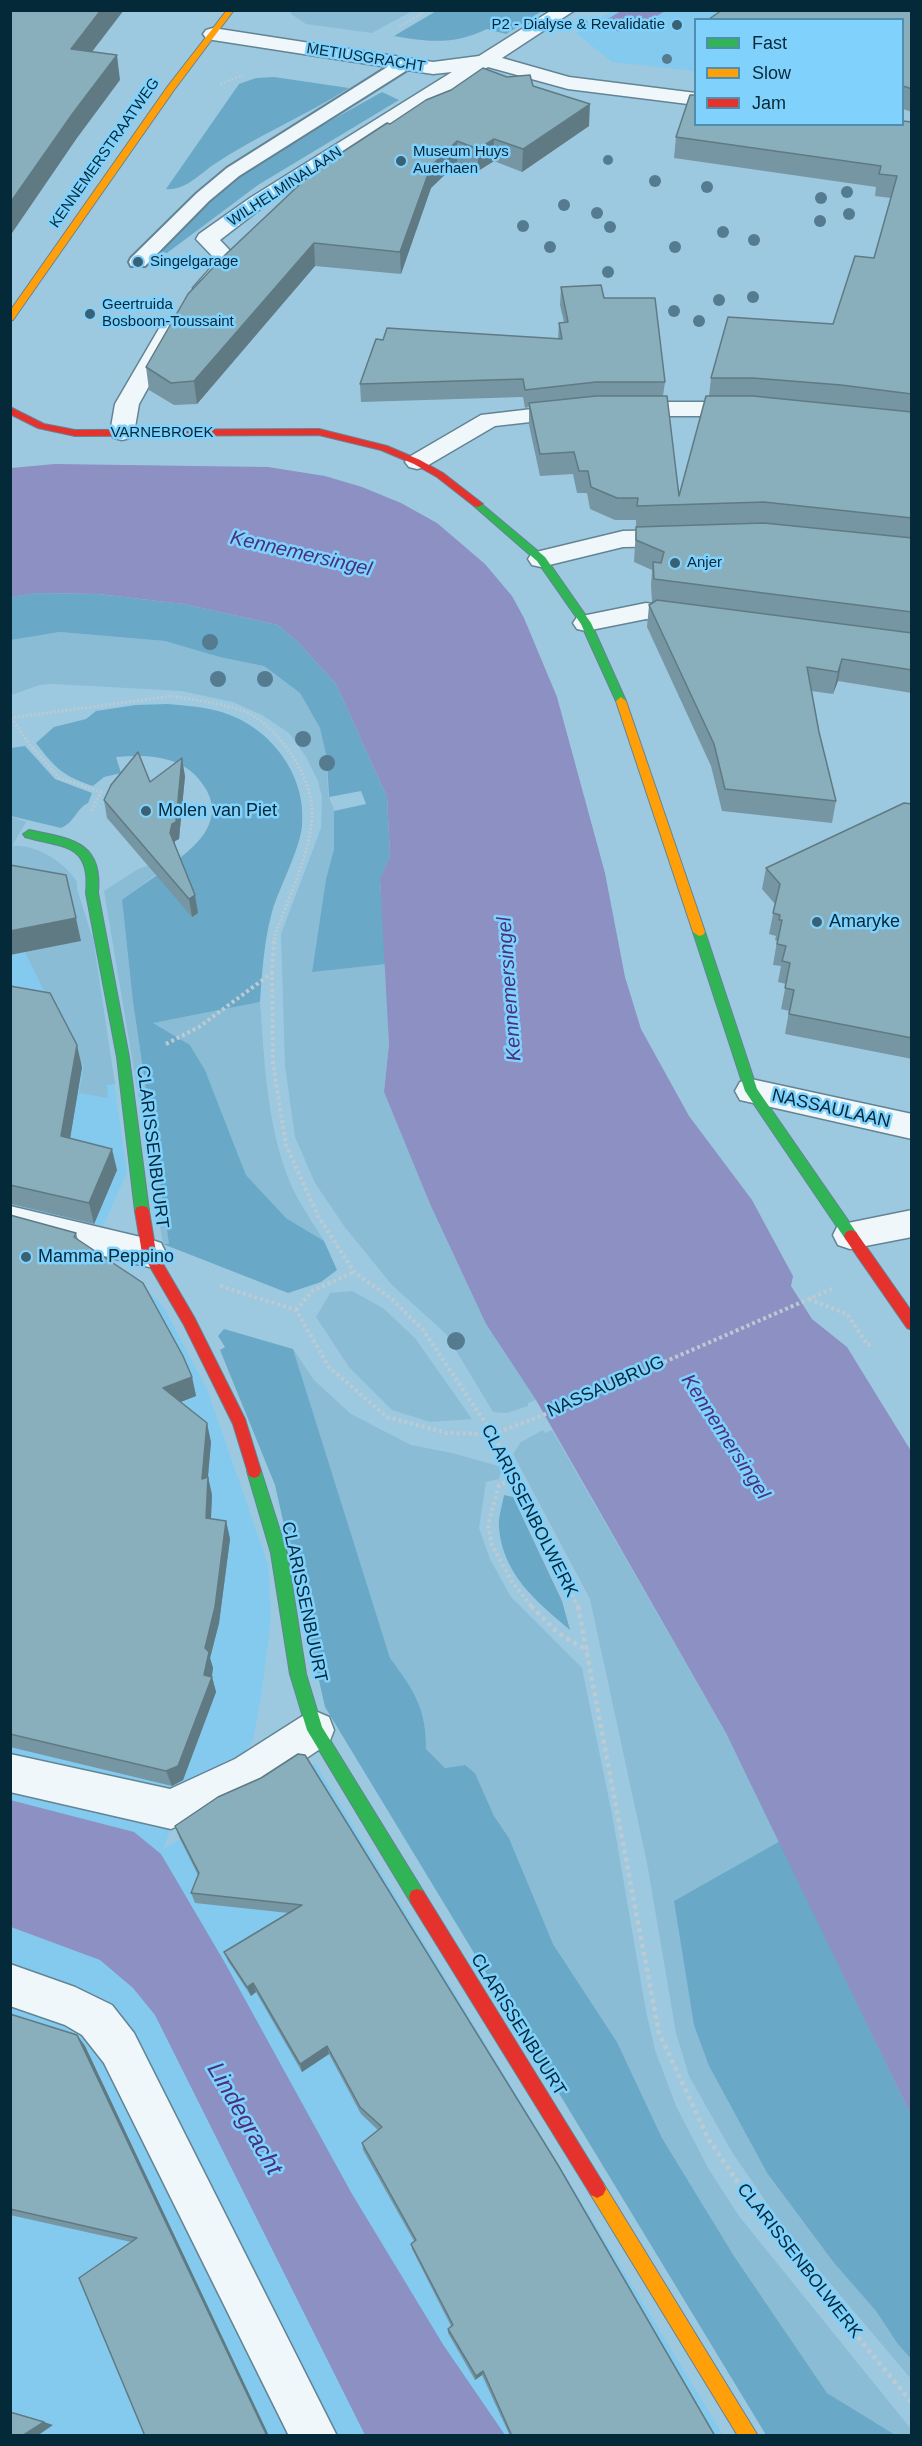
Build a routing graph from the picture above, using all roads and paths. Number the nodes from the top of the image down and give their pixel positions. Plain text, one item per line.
1 (231, 10) edge
2 (427, 10) edge
3 (566, 10) edge
4 (391, 32) dead end
5 (213, 34) junction
6 (486, 60) junction
7 (406, 63) junction
8 (252, 74) dead end
9 (177, 80) junction
10 (694, 99) edge
11 (138, 262) dead end
12 (10, 318) edge
13 (10, 410) edge
14 (772, 410) edge
15 (122, 433) junction
16 (417, 462) junction
17 (704, 537) edge
18 (541, 559) junction
19 (715, 620) edge
20 (586, 623) junction
21 (11, 718) edge
22 (29, 834) dead end
23 (93, 862) junction
24 (272, 972) junction
25 (123, 1066) junction
26 (751, 1091) junction
27 (912, 1127) edge
28 (10, 1219) edge
29 (912, 1223) edge
30 (850, 1235) junction
31 (149, 1253) junction
32 (354, 1272) junction
33 (215, 1284) dead end
34 (296, 1310) junction
35 (912, 1324) edge
36 (877, 1341) dead end
37 (493, 1434) junction
38 (516, 1478) junction
39 (588, 1651) junction
40 (315, 1730) junction
41 (10, 1773) edge
42 (10, 1985) edge
43 (912, 2403) edge
44 (314, 2436) edge
45 (749, 2436) edge

1 - 5 main road, KENNEMERSTRAATWEG
2 - 4 path
3 - 6 street, WILHELMINALAAN
5 - 7 street, METIUSGRACHT
5 - 9 main road, KENNEMERSTRAATWEG
6 - 7 street, METIUSGRACHT
6 - 10 street, METIUSGRACHT
6 - 15 street, WILHELMINALAAN
7 - 11 lane
8 - 9 path
9 - 12 main road, KENNEMERSTRAATWEG
13 - 15 main road, VARNEBROEK
14 - 16 street
15 - 16 main road, VARNEBROEK
16 - 18 main road
17 - 18 street
18 - 20 main road
19 - 20 street
20 - 26 main road
21 - 23 path
21 - 24 path, CLARISSENBOLWERK
22 - 23 main road
23 - 25 main road, CLARISSENBUURT
24 - 25 path
24 - 32 path, CLARISSENBOLWERK
25 - 31 main road, CLARISSENBUURT
26 - 27 street, NASSAULAAN
26 - 30 main road
28 - 31 street
29 - 30 street
30 - 35 main road
31 - 40 main road, CLARISSENBUURT
32 - 34 path
32 - 37 path, CLARISSENBOLWERK
33 - 34 path
34 - 37 path
36 - 37 path, NASSAUBRUG
37 - 38 path, CLARISSENBOLWERK
38 - 39 path, CLARISSENBOLWERK
38 - 39 path
39 - 43 path, CLARISSENBOLWERK
40 - 41 street
40 - 45 main road, CLARISSENBUURT
42 - 44 street

